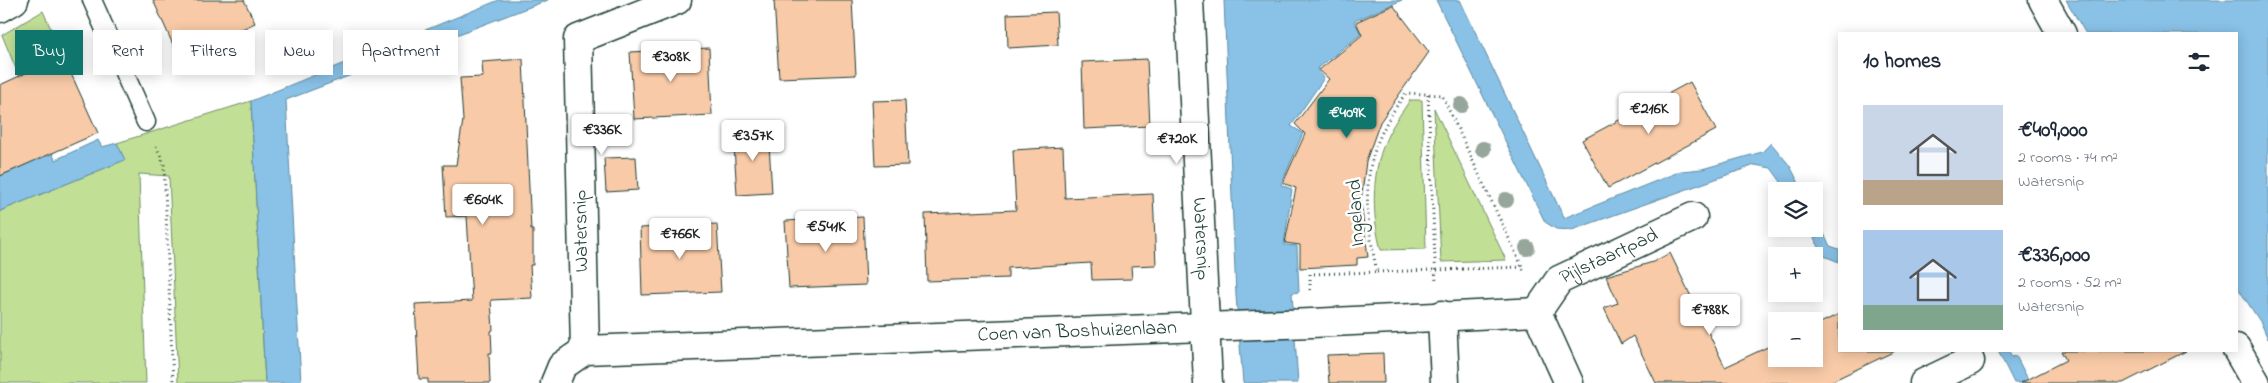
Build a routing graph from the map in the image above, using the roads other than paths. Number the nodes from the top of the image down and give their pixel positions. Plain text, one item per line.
1 (14, 0) edge
2 (92, 0) edge
3 (677, 0) edge
4 (1189, 0) edge
5 (2043, 0) edge
6 (0, 8) edge
7 (2061, 32) edge
8 (146, 122) road end
9 (1693, 217) dead end
10 (1536, 312) junction
11 (1440, 316) junction
12 (1206, 328) junction
13 (585, 350) junction
14 (2238, 352) edge
15 (1970, 361) dead end
16 (555, 383) edge
17 (1208, 383) edge
18 (1446, 383) edge
19 (1569, 383) edge
20 (1924, 383) edge
21 (2256, 383) edge

1 - 6 street
2 - 8 lane
3 - 13 street, Watersnip
4 - 12 street, Watersnip
5 - 7 street
9 - 10 street, Pijlstaartpad
10 - 11 street, Coen van Boshuizenlaan
10 - 19 street
11 - 12 street, Coen van Boshuizenlaan
11 - 18 street
12 - 13 street, Coen van Boshuizenlaan
12 - 17 street, Watersnip
13 - 16 street
14 - 21 street
15 - 20 street

